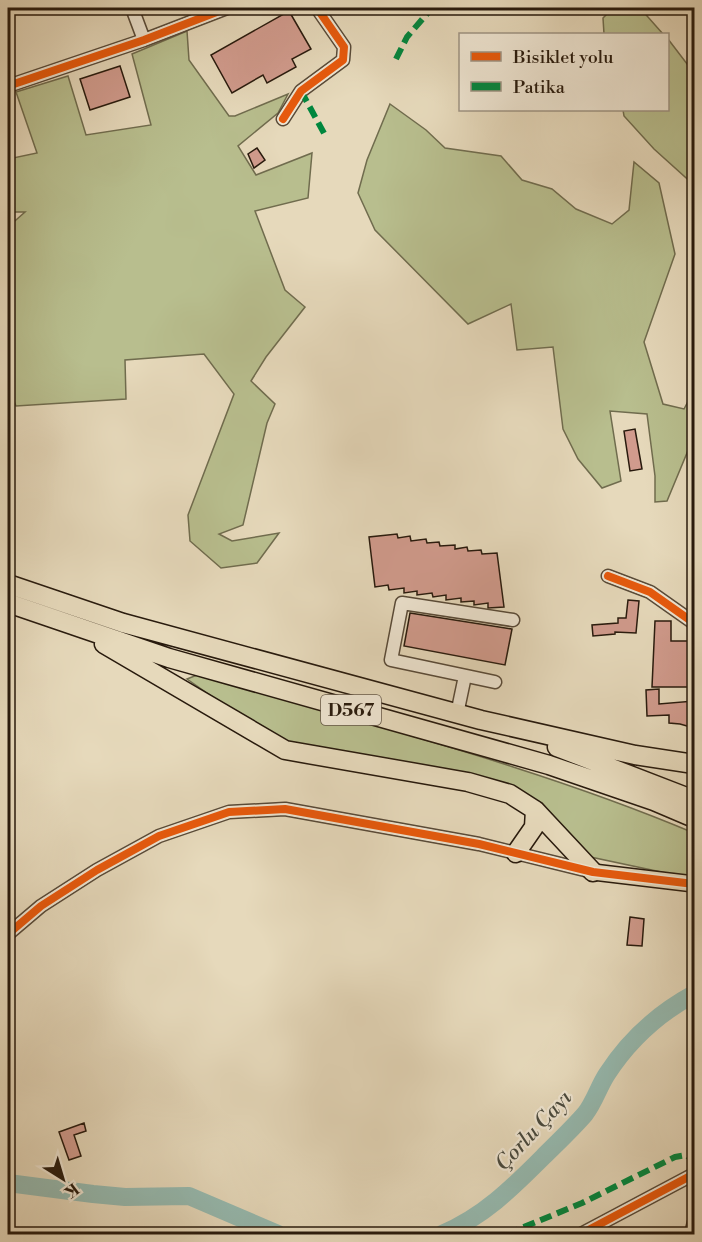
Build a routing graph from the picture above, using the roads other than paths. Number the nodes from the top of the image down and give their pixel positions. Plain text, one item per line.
1 (132, 8) edge
2 (227, 8) edge
3 (317, 8) edge
4 (144, 40) junction
5 (8, 86) edge
6 (283, 119) dead end
7 (608, 576) dead end
8 (8, 584) edge
9 (8, 605) edge
10 (513, 620) dead end
11 (694, 623) edge
12 (465, 676) junction
13 (495, 682) dead end
14 (457, 714) junction
15 (482, 720) junction
16 (694, 764) edge
17 (694, 800) edge
18 (535, 810) junction
19 (694, 818) edge
20 (516, 853) junction
21 (593, 872) junction
22 (694, 884) edge
23 (8, 934) edge
24 (694, 1174) edge
25 (694, 1222) edge
26 (581, 1234) edge
27 (691, 1234) edge

1 - 4 street
2 - 4 street
3 - 6 street
4 - 5 street
7 - 11 street
8 - 14 highway, D567
9 - 18 highway
9 - 19 highway, D567
10 - 12 street
12 - 13 street
12 - 14 street
14 - 15 highway, D567
15 - 16 highway
15 - 17 highway, D567
18 - 20 highway
18 - 21 highway
20 - 21 street
20 - 23 street
21 - 22 main road
24 - 26 street
25 - 27 street

